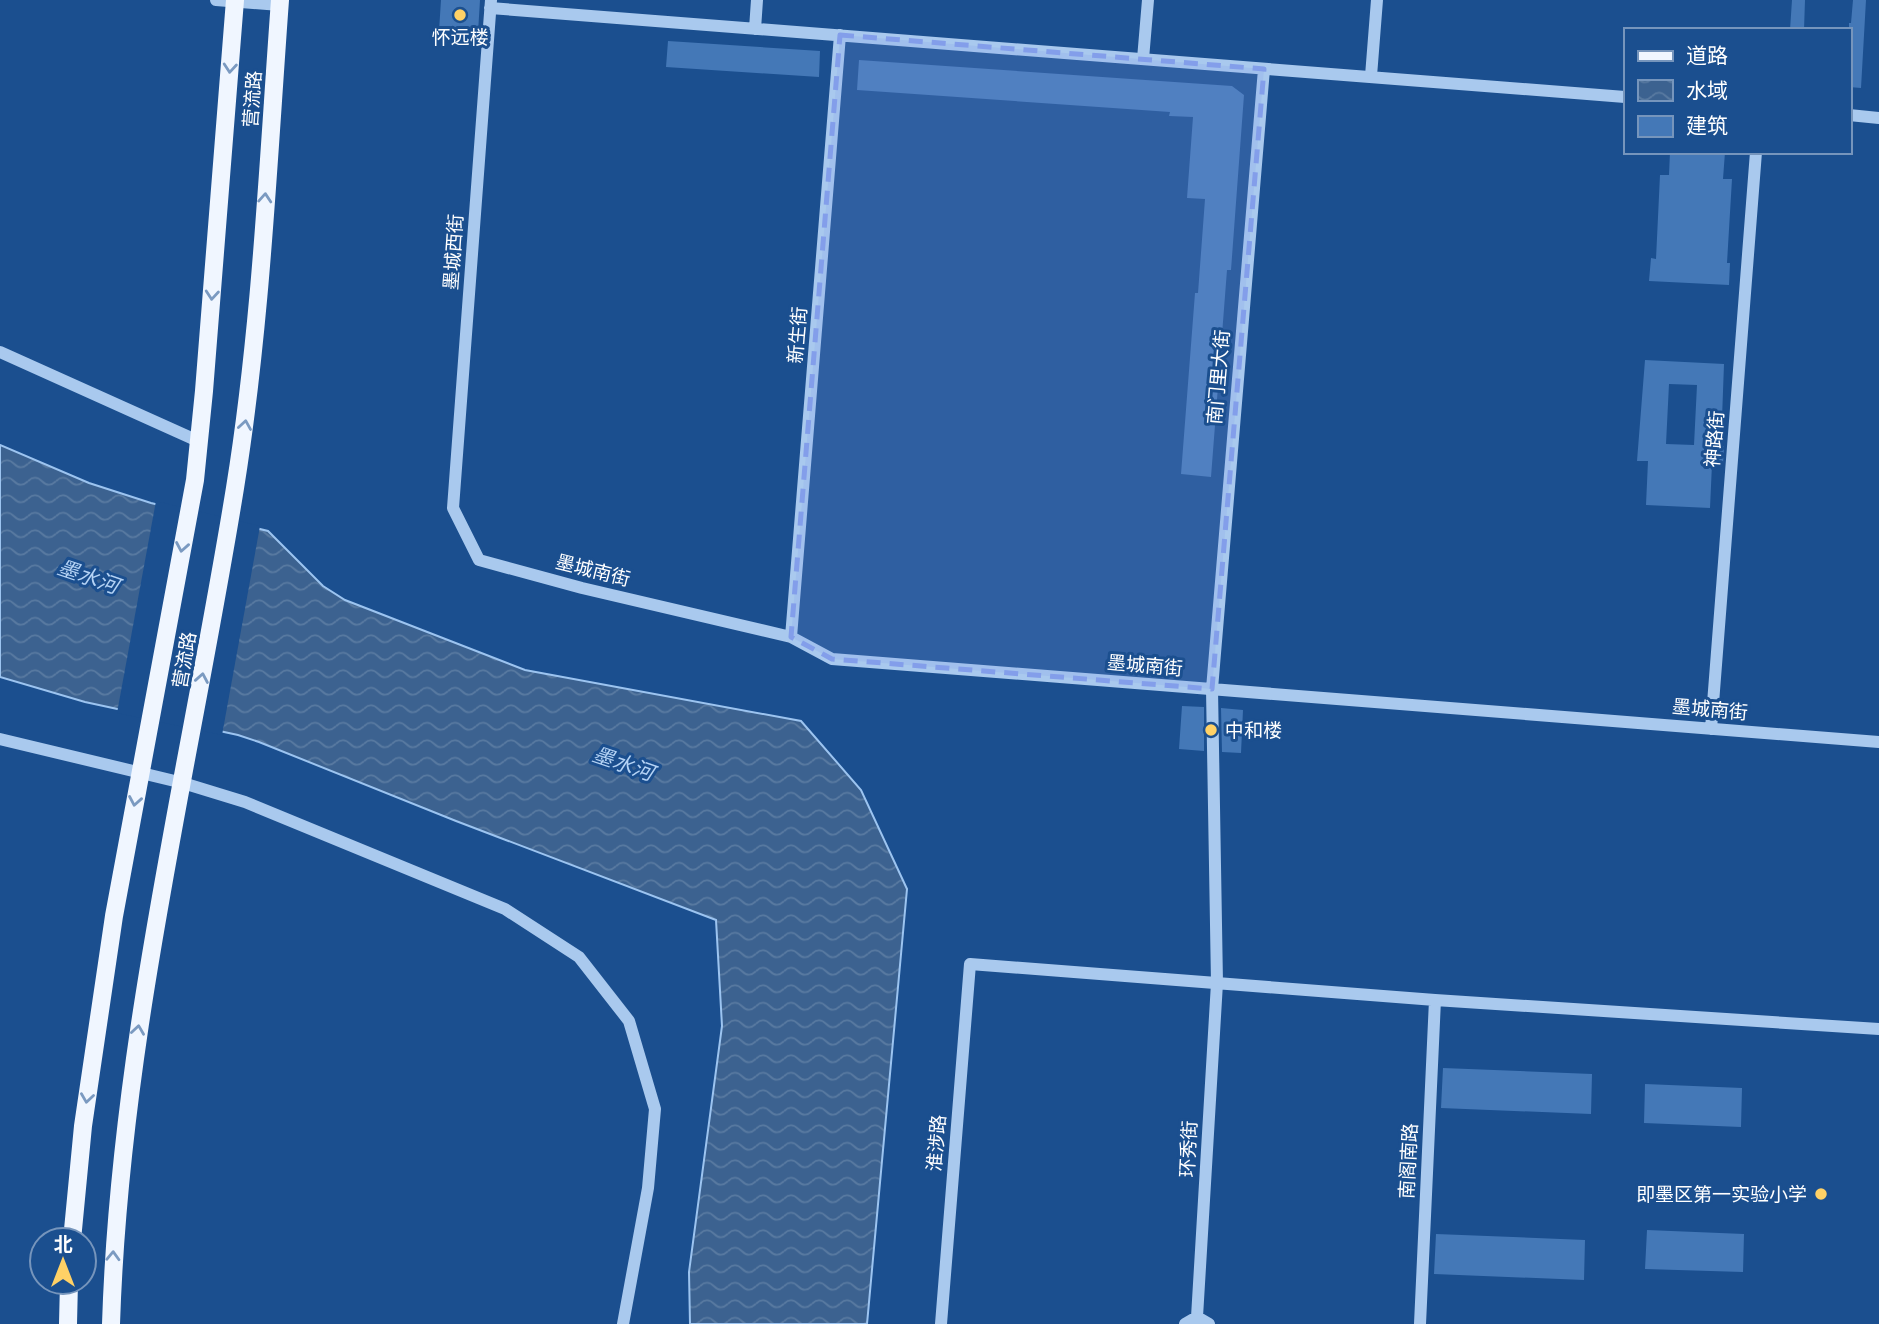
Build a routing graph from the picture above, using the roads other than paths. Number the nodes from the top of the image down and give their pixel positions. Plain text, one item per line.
1 (216, 0) edge
2 (757, 0) edge
3 (1148, 0) edge
4 (1377, 0) edge
5 (235, 1) edge
6 (280, 3) edge
7 (490, 4) edge
8 (755, 29) junction
9 (840, 35) junction
10 (1143, 59) junction
11 (1264, 69) junction
12 (1371, 76) junction
13 (1624, 97) edge
14 (1851, 115) edge
15 (1879, 118) edge
16 (1756, 154) edge
17 (0, 352) edge
18 (198, 440) junction
19 (453, 508) joint
20 (791, 637) junction
21 (1212, 689) junction
22 (1711, 729) junction
23 (0, 739) edge
24 (1879, 742) edge
25 (140, 774) junction
26 (183, 783) junction
27 (1217, 983) junction
28 (1435, 1000) junction
29 (1879, 1029) edge
30 (73, 1226) edge
31 (69, 1296) edge
32 (1197, 1317) junction
33 (68, 1324) edge
34 (111, 1324) edge
35 (623, 1324) edge
36 (941, 1324) edge
37 (1185, 1324) edge
38 (1209, 1324) edge
39 (1420, 1324) edge

1 - 5 street
2 - 8 street
3 - 10 street
4 - 12 street
5 - 6 street
5 -> 18 main road, 营流路
26 -> 6 main road, 营流路
7 - 8 street
7 - 19 street, 墨城西街
8 - 9 street
9 - 10 street
9 - 20 street, 新生街
10 - 11 street
11 - 12 street
11 - 21 street, 南门里大街
12 - 13 street
14 - 15 street
16 - 22 street, 神路街
17 - 18 street
18 -> 25 main road, 营流路
19 - 20 street, 墨城南街
20 - 21 street, 墨城南街
21 - 22 street, 墨城南街
21 - 27 street, 南门里大街
22 - 24 street, 墨城南街
23 - 25 street
25 - 26 street
25 -> 30 main road, 营流路
34 -> 26 main road, 营流路
26 - 35 street
27 - 28 street
27 - 32 street, 环秀街
27 - 36 street, 淮涉路
28 - 29 street
28 - 39 street, 南阁南路
31 - 33 main road
32 - 37 street
32 - 38 street

